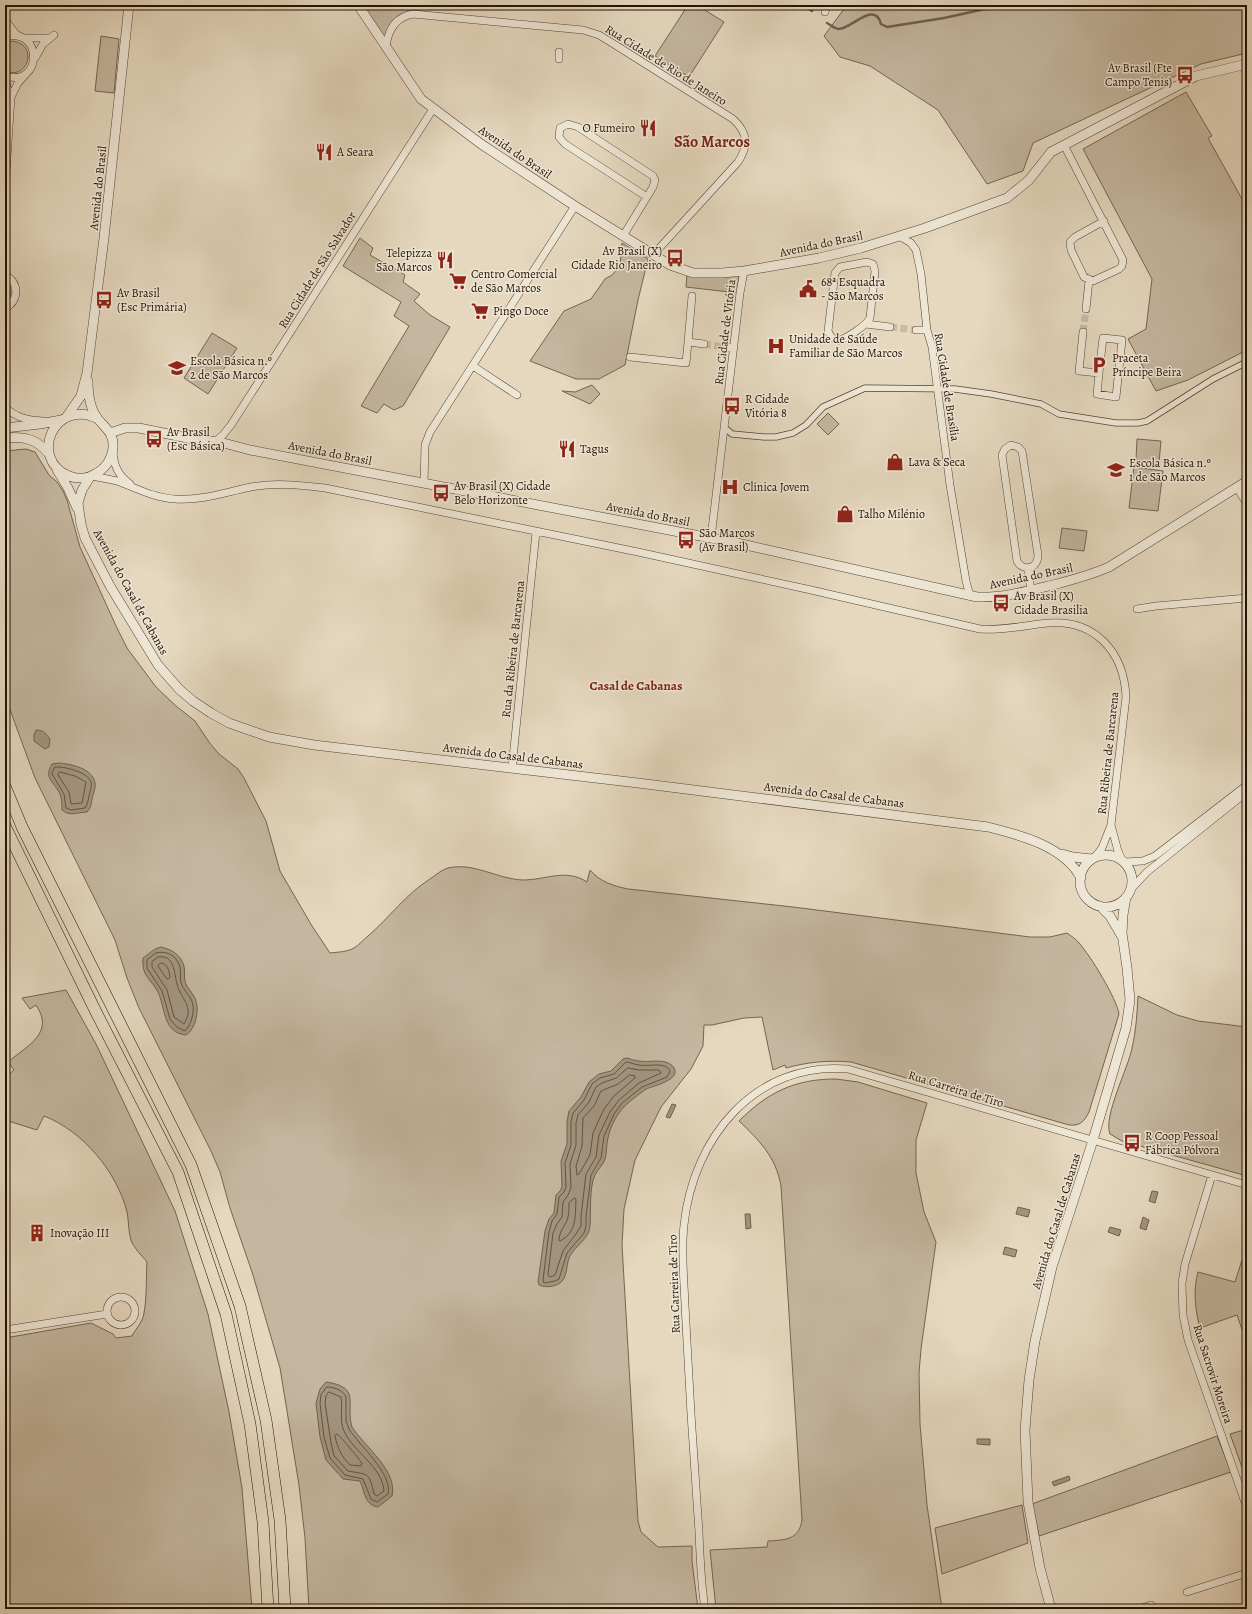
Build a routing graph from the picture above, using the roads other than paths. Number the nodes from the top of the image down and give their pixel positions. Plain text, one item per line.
1 (130, 5) edge
2 (358, 5) edge
3 (5, 20) edge
4 (5, 37) edge
5 (22, 37) junction
6 (386, 47) junction
7 (34, 60) junction
8 (1247, 64) edge
9 (26, 74) junction
10 (5, 76) edge
11 (5, 81) edge
12 (11, 97) junction
13 (433, 109) junction
14 (1064, 145) junction
15 (5, 187) edge
16 (647, 196) junction
17 (575, 206) junction
18 (1104, 221) junction
19 (623, 236) junction
20 (899, 236) junction
21 (653, 255) junction
22 (5, 271) edge
23 (744, 271) junction
24 (5, 275) edge
25 (12, 280) junction
26 (1089, 280) junction
27 (692, 296) dead end
28 (7, 308) edge
29 (1086, 309) tunnel mouth
30 (866, 324) junction
31 (890, 327) tunnel mouth
32 (916, 330) tunnel mouth
33 (927, 330) junction
34 (1083, 332) tunnel mouth
35 (688, 342) junction
36 (704, 344) tunnel mouth
37 (724, 347) tunnel mouth
38 (734, 348) junction
39 (630, 357) dead end
40 (1247, 362) edge
41 (473, 366) junction
42 (87, 373) junction
43 (1099, 373) junction
44 (937, 388) junction
45 (517, 395) dead end
46 (5, 407) edge
47 (60, 419) junction
48 (98, 419) junction
49 (5, 428) edge
50 (725, 428) junction
51 (110, 433) junction
52 (5, 438) edge
53 (216, 440) junction
54 (113, 448) junction
55 (49, 454) junction
56 (55, 465) junction
57 (92, 476) junction
58 (1247, 481) edge
59 (424, 483) junction
60 (1236, 488) junction
61 (138, 490) junction
62 (1247, 504) edge
63 (79, 517) junction
64 (536, 532) junction
65 (711, 538) junction
66 (1028, 568) junction
67 (1031, 590) junction
68 (970, 596) junction
69 (1247, 598) edge
70 (1137, 609) dead end
71 (512, 768) junction
72 (1247, 785) edge
73 (5, 786) edge
74 (1247, 792) edge
75 (1111, 825) junction
76 (5, 826) edge
77 (1051, 850) junction
78 (1094, 858) junction
79 (1123, 861) junction
80 (1081, 878) junction
81 (1129, 893) junction
82 (1100, 906) junction
83 (1122, 937) junction
84 (1094, 1140) junction
85 (1212, 1175) junction
86 (1247, 1185) edge
87 (107, 1314) junction
88 (5, 1330) edge
89 (1247, 1508) edge
90 (1247, 1573) edge
91 (1187, 1592) dead end
92 (1151, 1605) dead end
93 (268, 1609) edge
94 (285, 1609) edge
95 (705, 1609) edge
96 (1051, 1609) edge
97 (1138, 1609) edge

1 - 42 street, Avenida do Brasil
2 - 6 street, Avenida do Brasil
3 - 5 street
4 - 5 street
5 - 7 street
5 - 7 street
6 - 13 street, Avenida do Brasil
6 - 21 street, Rua Cidade de Rio de Janeiro
7 - 9 street
8 - 14 street, Avenida do Brasil
9 - 10 street
9 - 12 street
11 - 12 street
12 - 15 street
13 - 17 street, Avenida do Brasil
13 - 53 street, Rua Cidade de São Salvador
14 - 18 street
14 - 20 street, Avenida do Brasil
16 - 16 street
16 - 19 street
17 - 19 street, Avenida do Brasil
17 - 41 street
18 - 26 street
18 - 26 street
19 - 21 street, Avenida do Brasil
20 - 23 street, Avenida do Brasil
20 - 33 street, Rua Cidade de Brasília
21 - 23 street, Avenida do Brasil
22 - 25 street
23 - 38 street, Rua Cidade de Vitória
24 - 25 street
25 - 28 street
26 - 29 street
27 - 35 street
30 - 30 street
30 - 31 street
32 - 33 street
33 - 44 street, Rua Cidade de Brasília
34 - 43 street
35 - 36 street
35 - 39 street
37 - 38 street
38 - 50 street, Rua Cidade de Vitória
40 - 44 street
41 - 45 street
41 - 59 street
42 - 47 street, Avenida do Brasil
42 - 48 street, Avenida do Brasil
43 - 43 street
44 - 50 street
44 - 68 street, Rua Cidade de Brasília
46 - 47 street
47 - 48 street
47 - 49 street
47 - 55 street
48 - 51 street, Avenida do Brasil
50 - 65 street, Rua Cidade de Vitória
51 - 53 street, Avenida do Brasil
51 - 54 street
52 - 55 street
53 - 59 street, Avenida do Brasil
54 - 57 street
54 - 61 street
55 - 56 street
56 - 57 street
56 - 63 street, Avenida do Casal de Cabanas
57 - 61 street
57 - 63 street, Avenida do Casal de Cabanas
58 - 60 street, Avenida do Brasil
59 - 65 street, Avenida do Brasil
60 - 62 street
60 - 67 street, Avenida do Brasil
61 - 64 street
63 - 71 street, Avenida do Casal de Cabanas
64 - 71 street, Rua da Ribeira de Barcarena
64 - 75 street, Rua Ribeira de Barcarena
65 - 68 street, Avenida do Brasil
66 - 66 street
66 - 67 street
67 - 68 street, Avenida do Brasil
69 - 70 street
71 - 77 street, Avenida do Casal de Cabanas
72 - 79 street
73 - 94 main road
74 - 81 street
75 - 78 street, Rua Ribeira de Barcarena
75 - 79 street, Rua Ribeira de Barcarena
76 - 93 main road
77 - 78 street, Avenida do Casal de Cabanas
77 - 80 street, Avenida do Casal de Cabanas
78 - 79 street, Avenida do Casal de Cabanas
78 - 80 street
79 - 81 street, Avenida do Casal de Cabanas
80 - 82 street, Avenida do Casal de Cabanas
81 - 82 street
81 - 83 street, Avenida do Casal de Cabanas
82 - 83 street, Avenida do Casal de Cabanas
83 - 84 street, Avenida do Casal de Cabanas
84 - 85 street, Rua Carreira de Tiro
84 - 95 street, Rua Carreira de Tiro
84 - 96 street, Avenida do Casal de Cabanas
85 - 86 street, Rua Carreira de Tiro
85 - 89 street, Rua Sacrovir Moreira
87 - 87 street
87 - 88 street
90 - 91 street
92 - 97 street

